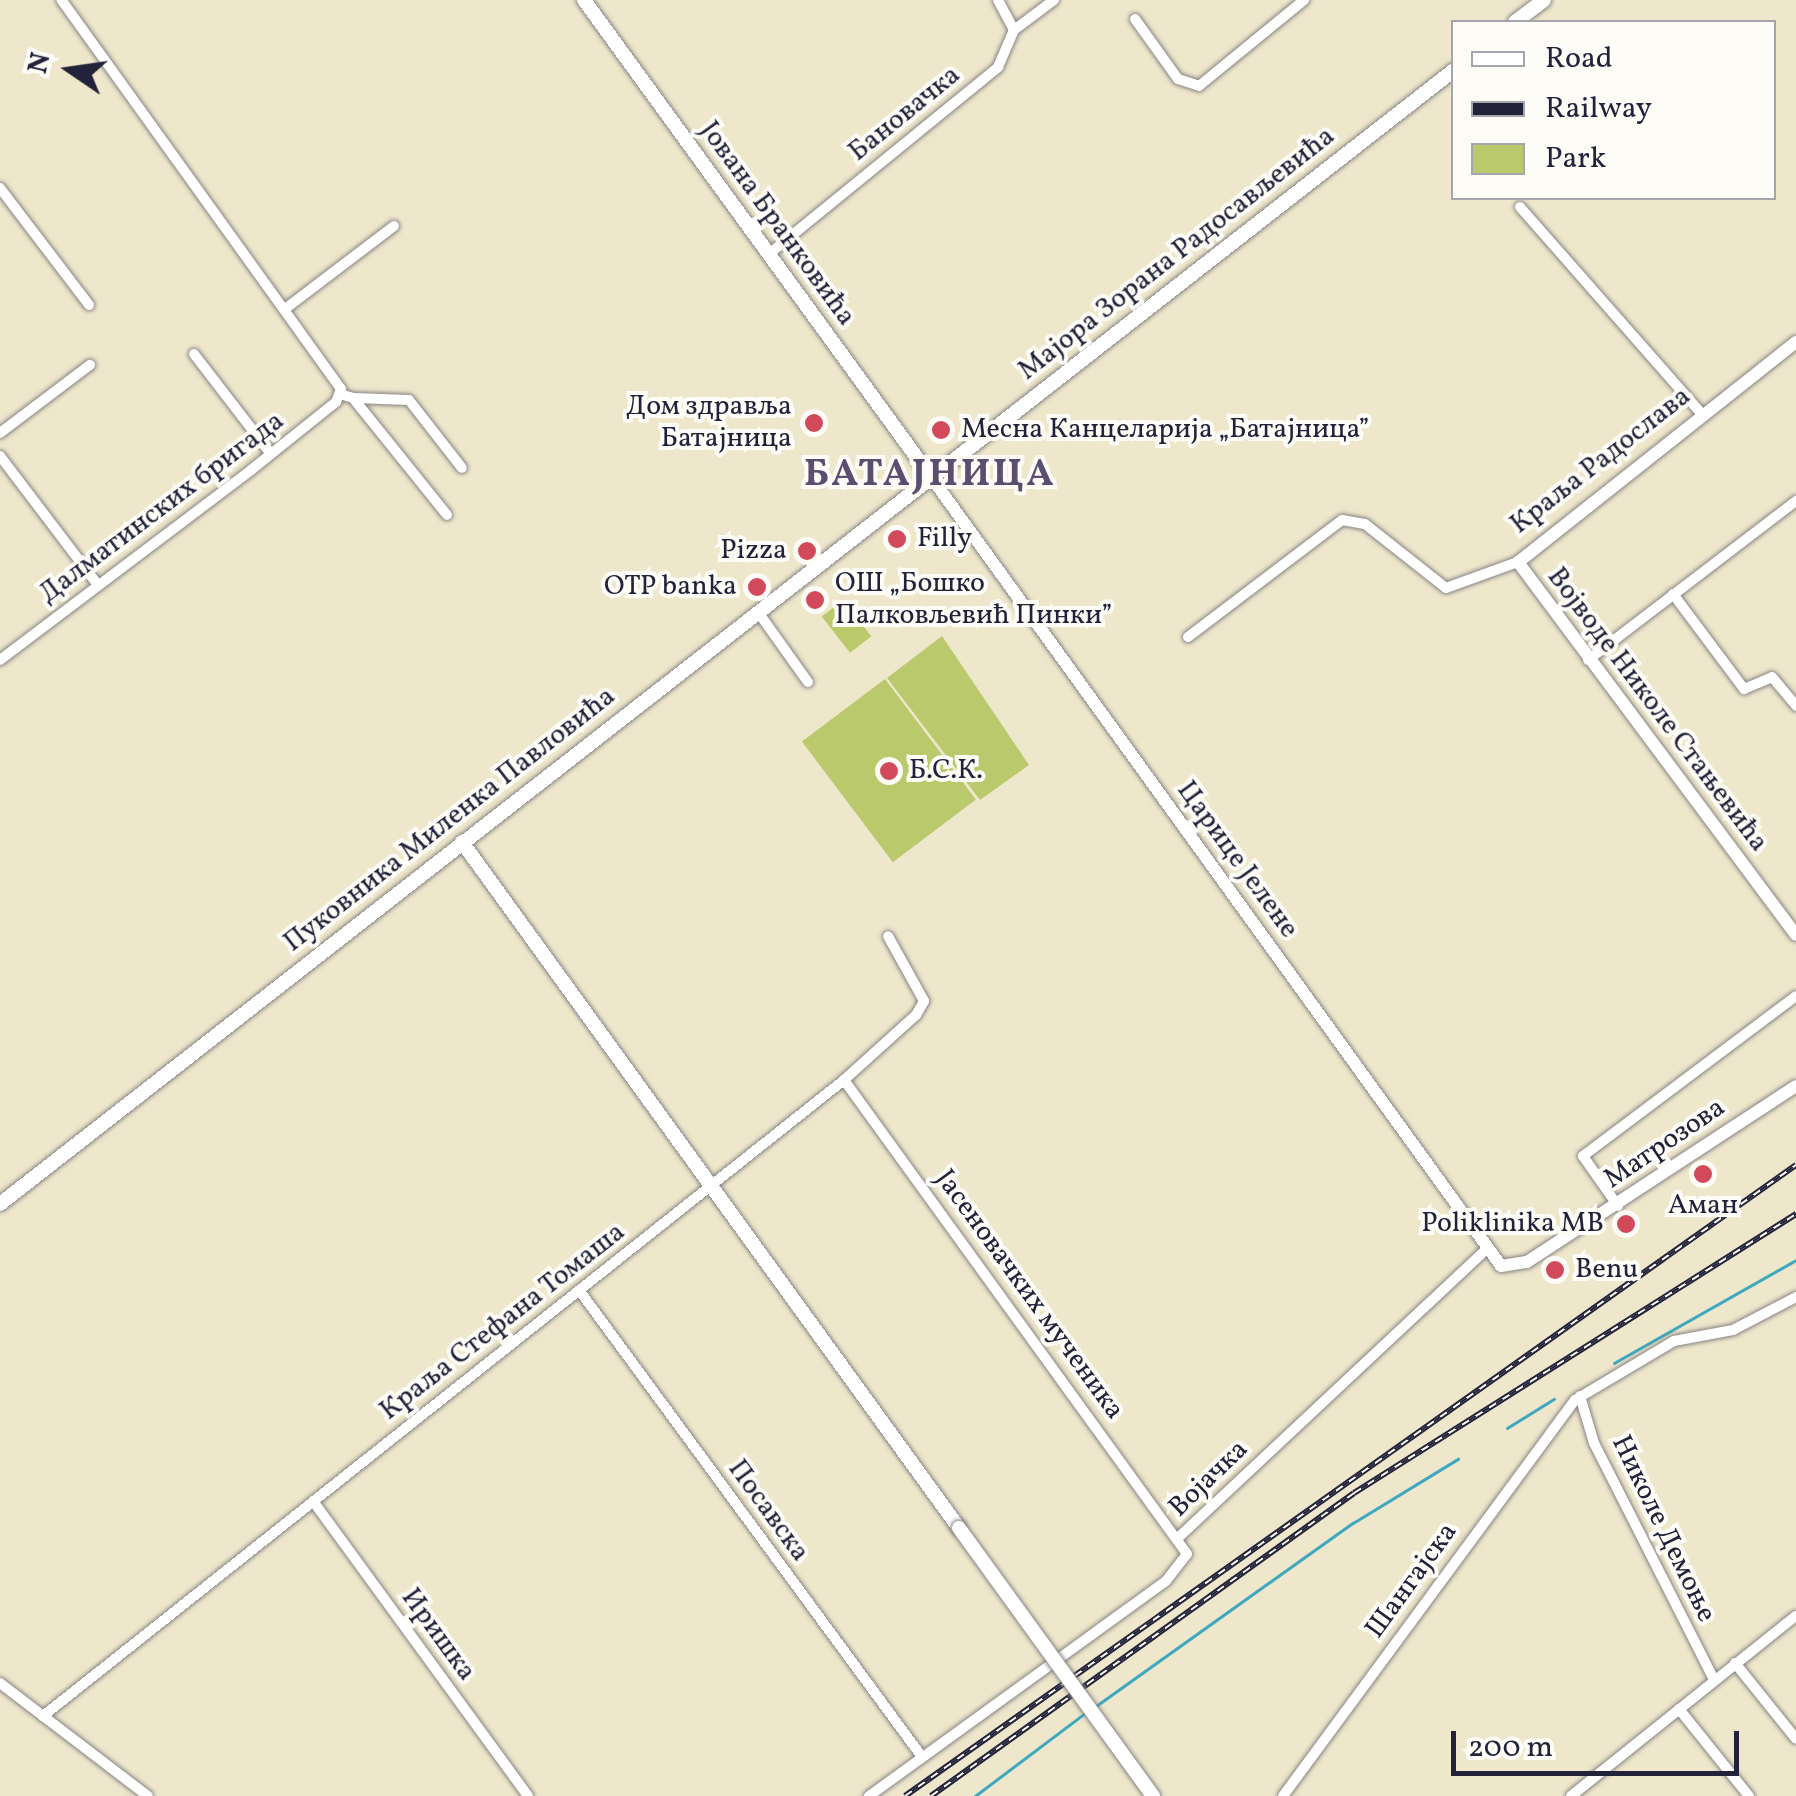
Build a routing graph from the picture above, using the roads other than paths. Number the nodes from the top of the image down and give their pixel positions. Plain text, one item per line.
1 (62, 0) edge
2 (584, 0) edge
3 (998, 0) edge
4 (1054, 0) edge
5 (1283, 0) edge
6 (1304, 0) edge
7 (1544, 0) edge
8 (1292, 10) junction
9 (1135, 19) dead end
10 (1518, 20) edge
11 (1014, 30) junction
12 (1451, 72) edge
13 (0, 188) edge
14 (1520, 207) dead end
15 (394, 226) dead end
16 (769, 254) junction
17 (89, 304) dead end
18 (285, 309) junction
19 (1796, 342) edge
20 (194, 354) dead end
21 (90, 365) dead end
22 (340, 389) junction
23 (353, 398) junction
24 (1702, 414) junction
25 (0, 433) edge
26 (271, 454) junction
27 (0, 456) edge
28 (462, 468) dead end
29 (931, 477) junction
30 (1796, 500) edge
31 (447, 515) dead end
32 (1518, 562) junction
33 (98, 585) junction
34 (1673, 594) junction
35 (758, 612) junction
36 (1188, 636) dead end
37 (0, 660) edge
38 (1588, 660) junction
39 (808, 682) dead end
40 (1796, 706) edge
41 (462, 842) junction
42 (1796, 935) edge
43 (888, 936) dead end
44 (1796, 996) edge
45 (844, 1080) junction
46 (1796, 1086) edge
47 (714, 1184) junction
48 (0, 1204) edge
49 (1618, 1206) junction
50 (1488, 1248) junction
51 (1508, 1269) joint
52 (579, 1290) junction
53 (1796, 1297) edge
54 (1580, 1396) junction
55 (312, 1501) junction
56 (1180, 1536) junction
57 (1795, 1621) edge
58 (1734, 1664) junction
59 (1714, 1680) junction
60 (0, 1684) edge
61 (1680, 1708) junction
62 (43, 1716) junction
63 (1796, 1740) edge
64 (922, 1758) junction
65 (148, 1796) edge
66 (528, 1796) edge
67 (868, 1796) edge
68 (1153, 1796) edge
69 (1283, 1796) edge
70 (1570, 1796) edge
71 (1749, 1796) edge

1 - 18 street
2 - 16 main road, Јована Бранковића
3 - 11 street
4 - 11 street, Бановачка
5 - 8 street
6 - 8 street
7 - 10 main road
8 - 9 street
11 - 16 street, Бановачка
12 - 29 main road, Мајора Зорана Радосављевића
13 - 17 street
14 - 24 street
15 - 18 street
16 - 29 main road, Јована Бранковића
18 - 22 street
19 - 24 street, Краља Радослава
20 - 26 street
21 - 25 street
22 - 23 street
22 - 26 street, Далматинских бригада
23 - 28 street
23 - 31 street
24 - 32 street, Краља Радослава
26 - 33 street, Далматинских бригада
27 - 33 street
29 - 35 main road, Пуковника Миленка Павловића
29 - 50 street, Царице Јелене
30 - 34 street
32 - 36 street, Краља Радослава
32 - 38 street, Војводе Николе Стањевића
33 - 37 street, Далматинских бригада
34 - 38 street
34 - 40 street
35 - 39 street
35 - 41 main road, Пуковника Миленка Павловића
38 - 42 street, Војводе Николе Стањевића
41 - 47 main road
41 - 48 main road, Пуковника Миленка Павловића
43 - 45 street, Краља Стефана Томаша
44 - 49 street
45 - 47 street, Краља Стефана Томаша
45 - 56 street, Јасеновачких мученика
46 - 49 street, Матрозова
47 - 52 street, Краља Стефана Томаша
47 - 68 main road, bridge
49 - 51 street, Матрозова
50 - 51 street, Царице Јелене
50 - 56 street, Војачка
52 - 55 street, Краља Стефана Томаша
52 - 64 street, Посавска
53 - 54 street
54 - 59 street, Николе Демоње
54 - 69 street, Шангајска
55 - 62 street, Краља Стефана Томаша
55 - 66 street, Иришка
56 - 64 street, Војачка
57 - 58 street
58 - 59 street
58 - 63 street
59 - 61 street
60 - 62 street
61 - 70 street
61 - 71 street
62 - 65 street
64 - 67 street, Војачка

